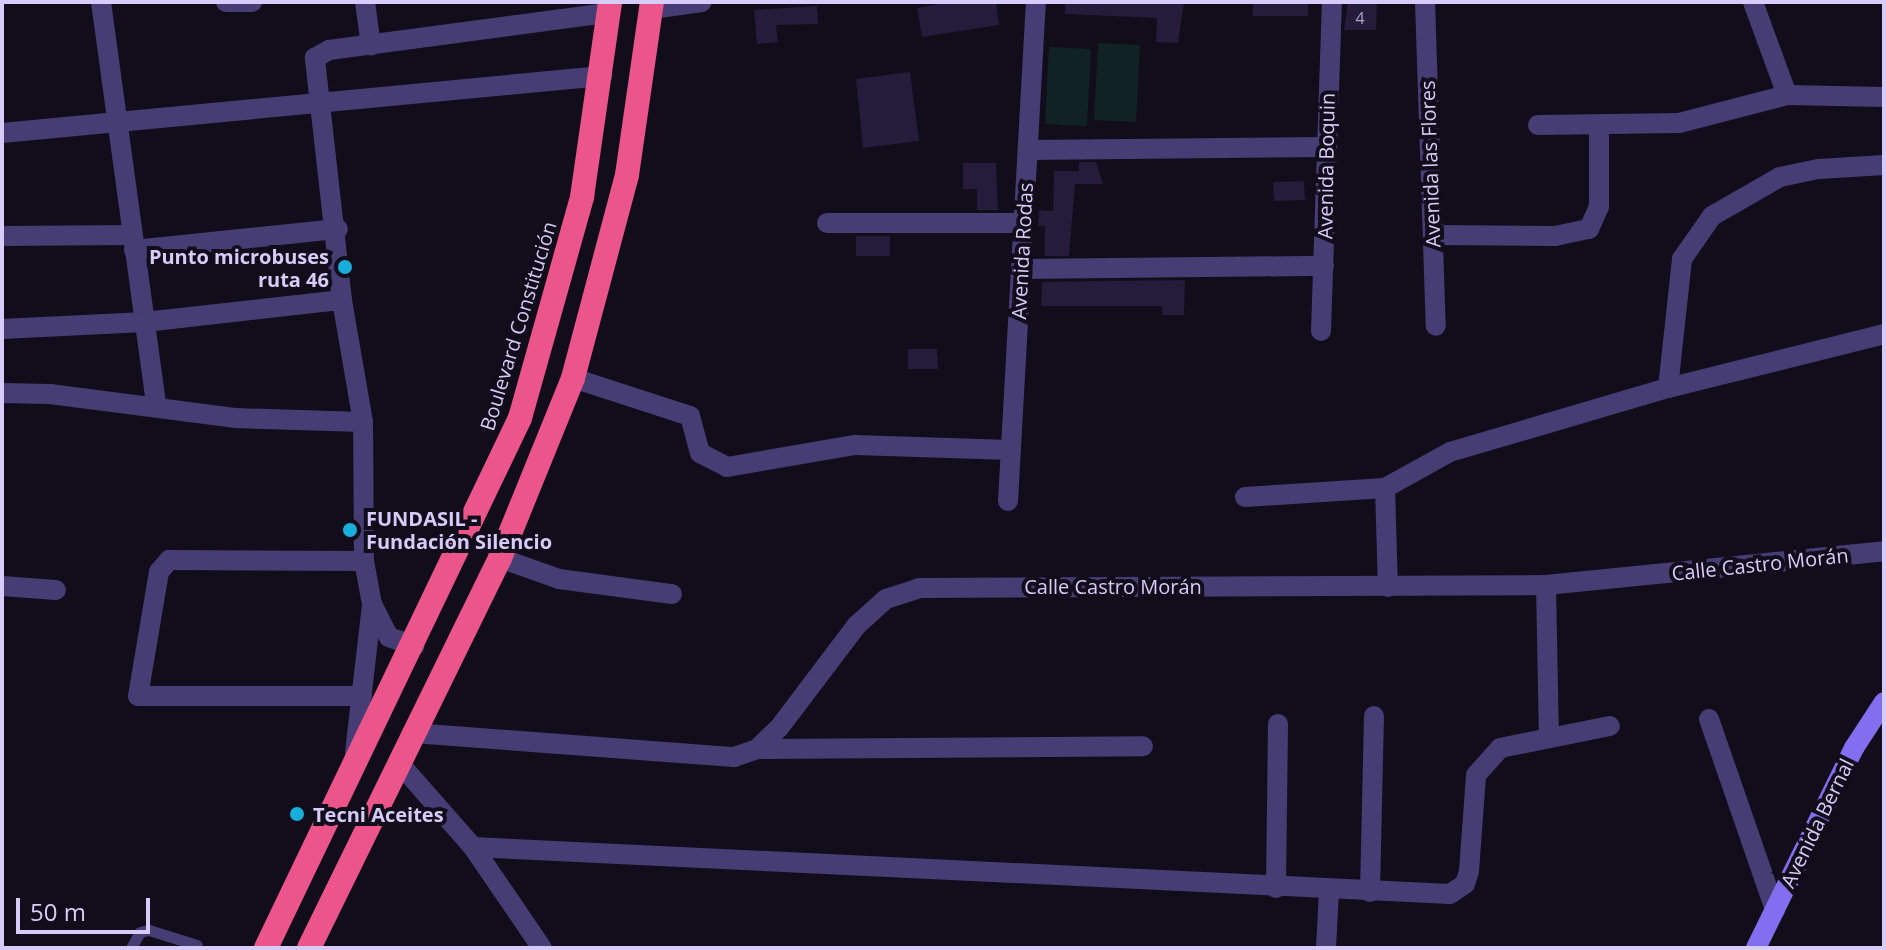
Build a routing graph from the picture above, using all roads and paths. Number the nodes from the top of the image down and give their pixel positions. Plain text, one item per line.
1 (101, 2) edge
2 (226, 2) edge
3 (252, 2) edge
4 (365, 2) edge
5 (702, 2) edge
6 (1036, 2) edge
7 (1332, 2) edge
8 (1425, 2) edge
9 (1753, 2) edge
10 (651, 6) edge
11 (609, 8) edge
12 (371, 46) junction
13 (602, 76) junction
14 (1787, 95) junction
15 (1884, 97) edge
16 (317, 101) junction
17 (119, 125) junction
18 (1538, 125) dead end
19 (1599, 125) junction
20 (2, 133) edge
21 (1325, 147) junction
22 (1028, 150) junction
23 (1884, 165) edge
24 (827, 223) dead end
25 (1024, 223) junction
26 (338, 229) junction
27 (1433, 235) junction
28 (2, 236) edge
29 (132, 242) junction
30 (1324, 266) junction
31 (1021, 269) junction
32 (342, 300) junction
33 (145, 322) junction
34 (1436, 326) dead end
35 (2, 329) edge
36 (1321, 331) dead end
37 (1884, 334) edge
38 (573, 378) junction
39 (1668, 388) junction
40 (2, 393) edge
41 (156, 406) junction
42 (363, 422) junction
43 (1011, 450) junction
44 (1385, 488) junction
45 (1245, 497) dead end
46 (1008, 501) dead end
47 (1884, 551) edge
48 (500, 558) junction
49 (364, 561) junction
50 (1546, 585) junction
51 (2, 586) edge
52 (1388, 587) junction
53 (56, 590) dead end
54 (672, 594) dead end
55 (372, 604) junction
56 (414, 646) junction
57 (362, 696) junction
58 (1884, 702) edge
59 (1374, 716) dead end
60 (1709, 719) dead end
61 (1278, 724) dead end
62 (1610, 726) dead end
63 (413, 733) junction
64 (1549, 738) junction
65 (1143, 746) dead end
66 (757, 749) junction
67 (354, 764) junction
68 (400, 764) junction
69 (473, 847) junction
70 (1276, 888) junction
71 (1329, 891) junction
72 (1370, 892) junction
73 (1775, 910) junction
74 (270, 940) edge
75 (199, 947) edge
76 (131, 948) edge
77 (253, 948) edge
78 (309, 948) edge
79 (542, 948) edge
80 (1326, 948) edge
81 (1756, 948) edge

1 - 17 street
2 - 3 street
4 - 12 street
5 - 10 street
6 - 22 street, Avenida Rodas
7 - 21 street, Avenida Boquin
8 - 27 street, Avenida las Flores
9 - 14 street
10 - 38 highway
11 - 12 street
11 - 13 highway, Boulevard Constitución
12 - 16 street
13 - 16 street
13 - 56 highway, Boulevard Constitución
14 - 15 street
14 - 19 street
16 - 17 street
16 - 26 street
17 - 20 street
17 - 29 street
18 - 19 street
19 - 27 street
21 - 22 street
21 - 30 street, Avenida Boquin
22 - 25 street, Avenida Rodas
23 - 39 street
24 - 25 street
25 - 31 street, Avenida Rodas
26 - 29 street
26 - 32 street
27 - 34 street, Avenida las Flores
28 - 29 street
29 - 33 street
30 - 31 street
30 - 36 street, Avenida Boquin
31 - 43 street, Avenida Rodas
32 - 33 street
32 - 42 street
33 - 35 street
33 - 41 street
37 - 39 street
38 - 43 street
38 - 48 highway
39 - 44 street
40 - 41 street
41 - 42 street
42 - 49 street
43 - 46 street, Avenida Rodas
44 - 45 street
44 - 52 street
47 - 50 street, Calle Castro Morán
48 - 54 street
48 - 63 highway
49 - 55 street
49 - 57 street
50 - 52 street, Calle Castro Morán
50 - 64 street
51 - 53 street
52 - 66 street, Calle Castro Morán
55 - 56 street
55 - 57 street
56 - 67 highway, Boulevard Constitución
57 - 67 street
58 - 73 main road, Avenida Bernal
59 - 72 street
60 - 73 street
61 - 70 street
62 - 64 street
63 - 66 street
63 - 68 highway
64 - 72 street
65 - 66 street
67 - 74 highway, Boulevard Constitución
68 - 69 street
68 - 78 highway
69 - 70 street
69 - 79 street
70 - 71 street
71 - 72 street
71 - 80 street
73 - 81 main road, Avenida Bernal
74 - 77 highway
75 - 76 lane

